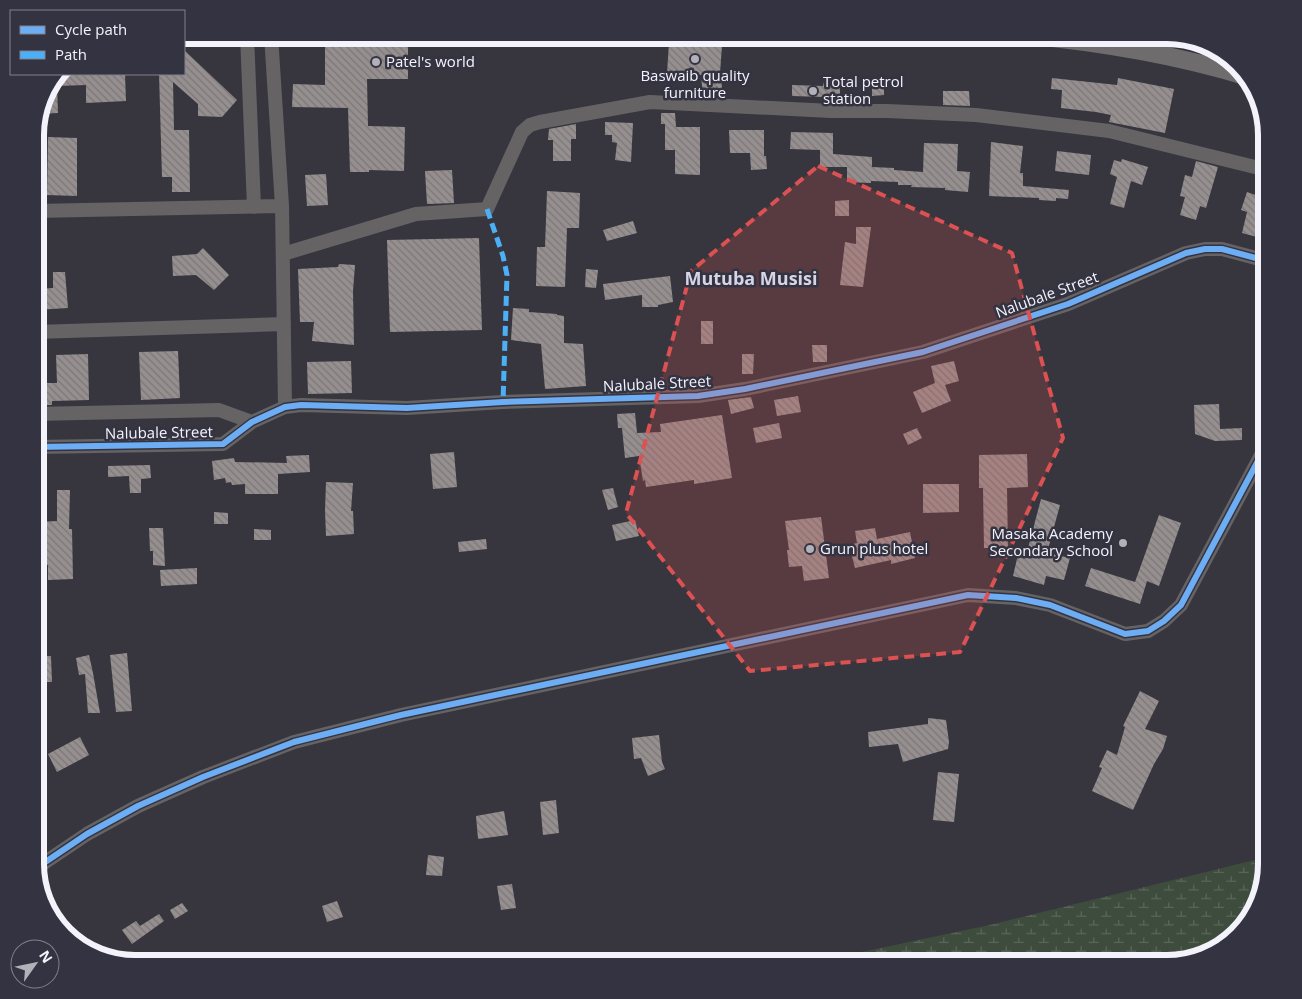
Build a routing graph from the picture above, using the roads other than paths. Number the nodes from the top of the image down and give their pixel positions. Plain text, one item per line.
1 (248, 44) edge
2 (272, 44) edge
3 (1096, 44) edge
4 (1235, 74) edge
5 (1258, 168) edge
6 (282, 206) junction
7 (254, 207) junction
8 (44, 211) edge
9 (283, 254) junction
10 (1258, 259) edge
11 (284, 324) junction
12 (44, 332) edge
13 (285, 407) junction
14 (44, 414) edge
15 (252, 422) junction
16 (44, 447) edge
17 (1258, 461) edge
18 (44, 863) edge

1 - 7 street
2 - 6 street
3 - 4 main road
5 - 9 street
6 - 7 street
6 - 9 street
7 - 8 street
9 - 11 street
10 - 13 street, Nalubale Street
11 - 12 street
11 - 13 street
13 - 15 street, Nalubale Street
14 - 15 street, Nalubale Street
15 - 16 street, Nalubale Street
17 - 18 street

